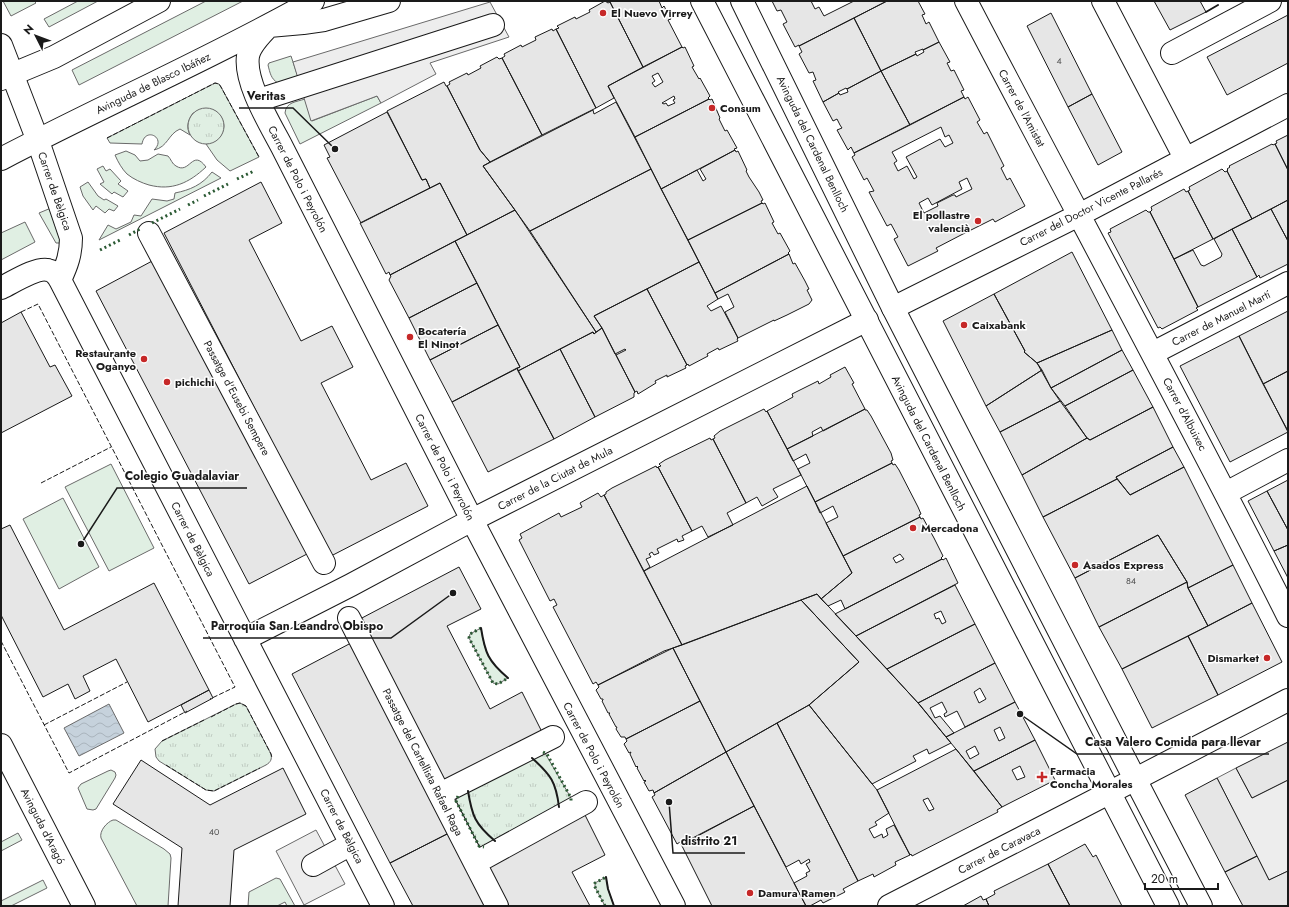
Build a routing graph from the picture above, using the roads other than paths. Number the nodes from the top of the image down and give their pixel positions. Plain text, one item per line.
1 (159, 1) edge
2 (313, 1) edge
3 (389, 1) edge
4 (702, 1) edge
5 (742, 1) edge
6 (966, 1) edge
7 (1103, 1) edge
8 (1270, 1) edge
9 (493, 25) dead end
10 (269, 26) junction
11 (1, 45) edge
12 (1172, 53) dead end
13 (7, 76) edge
14 (259, 100) junction
15 (1288, 105) edge
16 (38, 140) junction
17 (1185, 158) junction
18 (1, 159) edge
19 (1078, 215) junction
20 (149, 233) dead end
21 (60, 280) junction
22 (1288, 283) edge
23 (1, 288) edge
24 (894, 308) junction
25 (867, 320) junction
26 (1153, 353) junction
27 (1288, 460) edge
28 (1226, 493) junction
29 (472, 520) junction
30 (324, 564) dead end
31 (1288, 616) edge
32 (349, 618) dead end
33 (245, 639) junction
34 (1288, 700) edge
35 (552, 737) dead end
36 (1, 745) edge
37 (1135, 779) junction
38 (1110, 792) junction
39 (440, 794) junction
40 (586, 802) dead end
41 (351, 844) junction
42 (475, 863) junction
43 (313, 865) dead end
44 (84, 906) edge
45 (383, 906) edge
46 (497, 906) edge
47 (674, 906) edge
48 (889, 906) edge
49 (1168, 906) edge
50 (1201, 906) edge

1 - 13 street
2 - 10 street, Avinguda de Blasco Ibáñez
3 - 10 street, Avinguda de Blasco Ibáñez
4 - 25 street, Avinguda del Cardenal Benlloch
5 - 24 street, Avinguda del Cardenal Benlloch
6 - 19 street, Carrer de l'Amistat
7 - 17 street
8 - 12 street
9 - 14 street
10 - 14 street, Carrer de Polo i Peyrolón
10 - 16 street, Avinguda de Blasco Ibáñez
11 - 13 street
13 - 16 street
14 - 29 street, Carrer de Polo i Peyrolón
15 - 17 street, Carrer del Doctor Vicente Pallarés
16 - 18 street, Avinguda de Blasco Ibáñez
16 - 21 street, Carrer de Bèlgica
17 - 19 street, Carrer del Doctor Vicente Pallarés
19 - 24 street, Carrer del Doctor Vicente Pallarés
19 - 26 street, Carrer d'Albuixec
20 - 30 street, Passatge d'Eusebi Sempere
21 - 23 street
21 - 33 street, Carrer de Bèlgica
22 - 26 street, Carrer de Manuel Martí
24 - 37 street, Avinguda del Cardenal Benlloch
25 - 29 street, Carrer de la Ciutat de Mula
25 - 38 street, Avinguda del Cardenal Benlloch
26 - 28 street, Carrer d'Albuixec
27 - 28 street
28 - 31 street, Carrer d'Albuixec
29 - 33 street, Carrer de la Ciutat de Mula
29 - 47 street, Carrer de Polo i Peyrolón
32 - 39 street, Passatge del Cartellista Rafael Raga
33 - 41 street, Carrer de Bèlgica
34 - 37 street, Carrer de Caravaca
35 - 39 street
36 - 44 street, Avinguda d'Aragó
37 - 38 street, Carrer de Caravaca
37 - 50 street, Avinguda del Cardenal Benlloch
38 - 48 street, Carrer de Caravaca
38 - 49 street, Avinguda del Cardenal Benlloch
39 - 42 street, Passatge del Cartellista Rafael Raga
40 - 42 street
41 - 43 street
41 - 45 street, Carrer de Bèlgica
42 - 46 street, Passatge del Cartellista Rafael Raga

